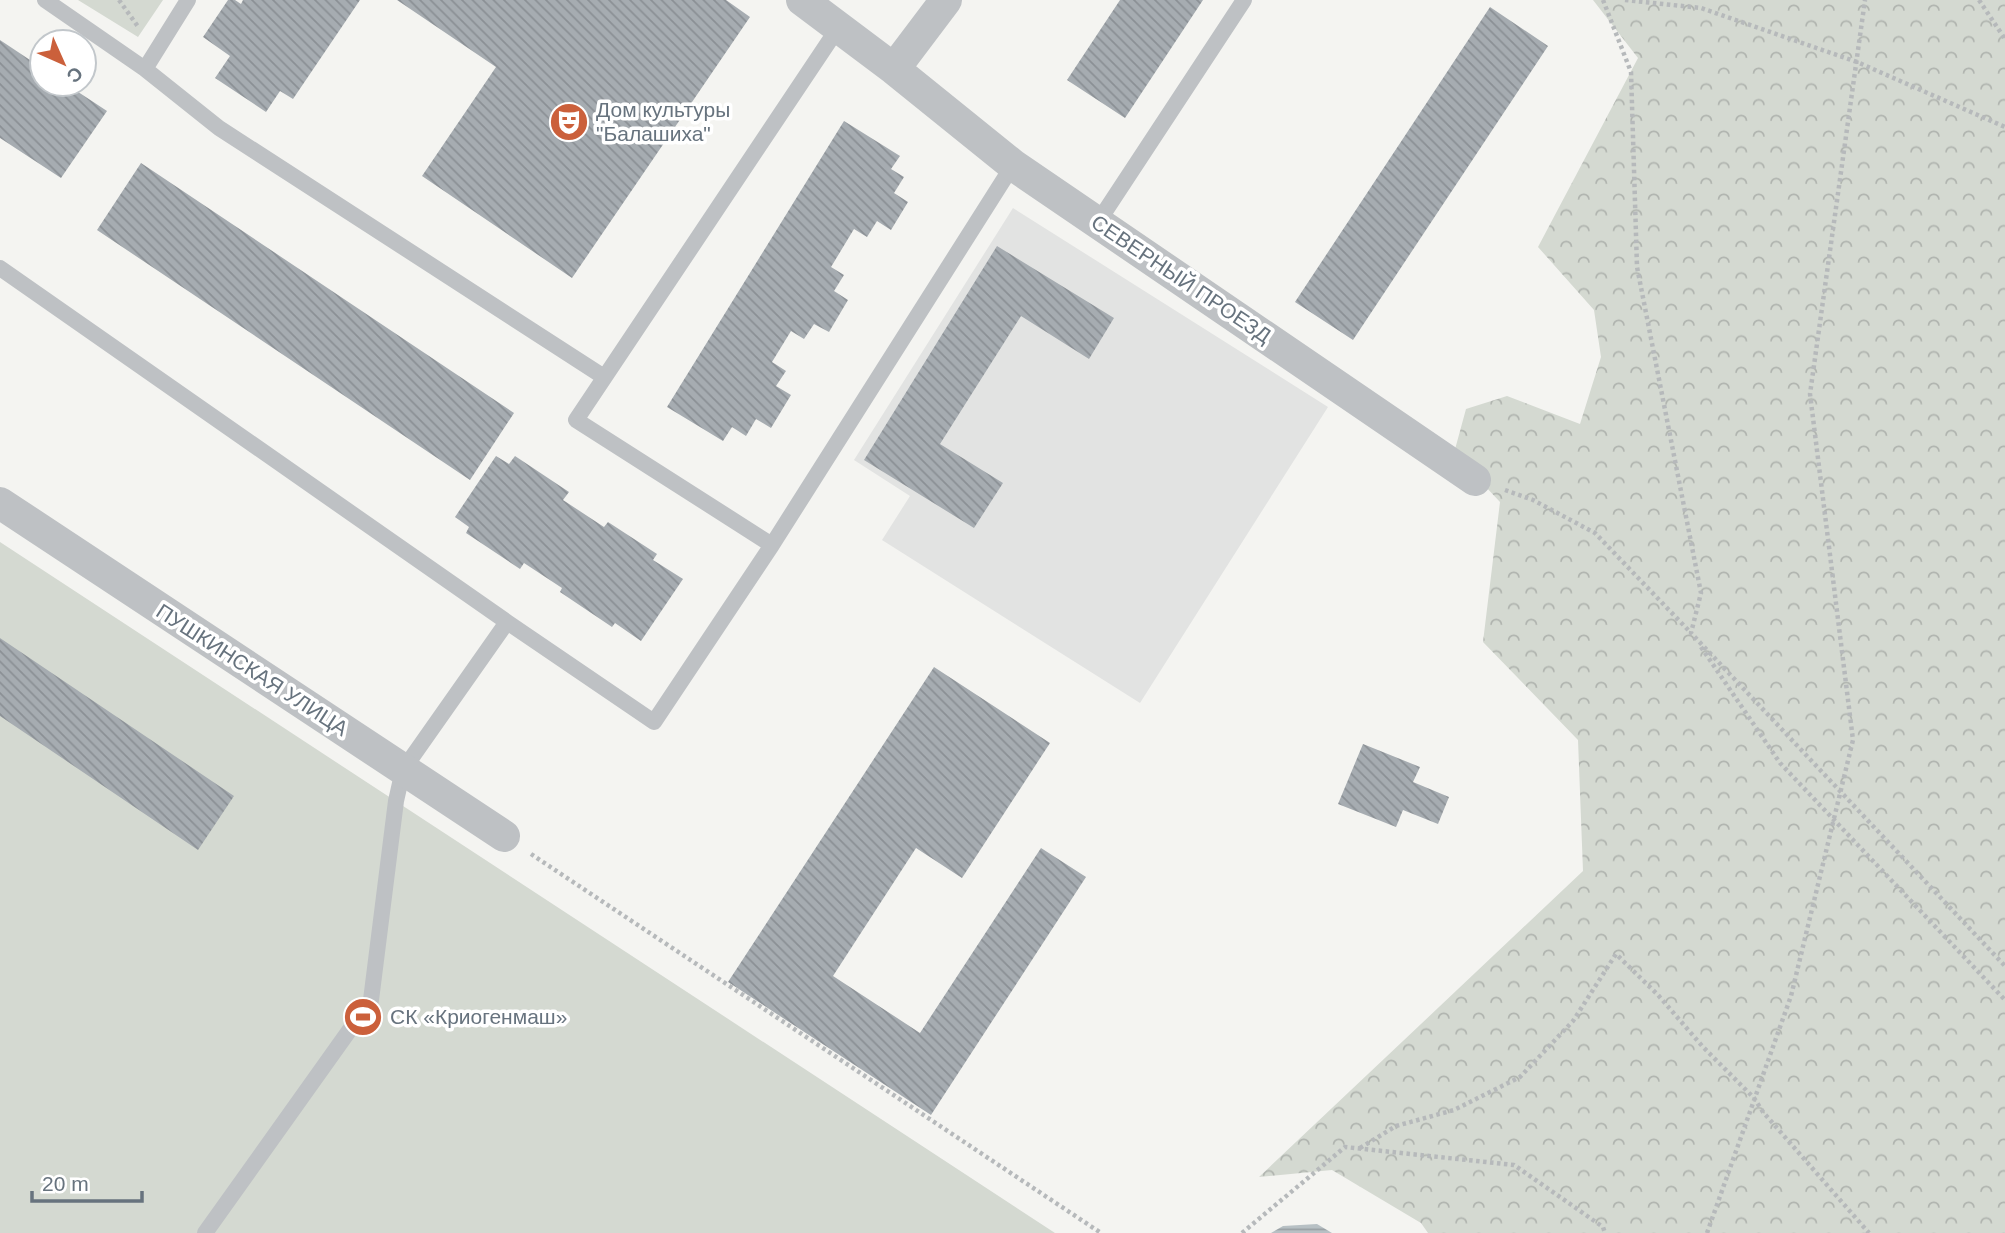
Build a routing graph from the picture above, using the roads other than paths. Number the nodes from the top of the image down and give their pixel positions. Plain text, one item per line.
1 (45, 0) edge
2 (188, 0) edge
3 (802, 0) edge
4 (946, 0) edge
5 (1244, 0) edge
6 (838, 27) junction
7 (145, 68) junction
8 (894, 69) junction
9 (1013, 165) junction
10 (1098, 222) junction
11 (0, 268) edge
12 (604, 377) junction
13 (1475, 480) road end
14 (0, 503) edge
15 (772, 545) junction
16 (507, 622) junction
17 (403, 770) junction
18 (504, 836) road end
19 (205, 1233) edge

1 - 7 lane
2 - 7 lane
3 - 6 street, СЕВЕРНЫЙ ПРОЕЗД
4 - 8 street
5 - 10 lane
6 - 8 street, СЕВЕРНЫЙ ПРОЕЗД
6 - 12 lane
7 - 12 lane
8 - 9 street, СЕВЕРНЫЙ ПРОЕЗД
9 - 10 street, СЕВЕРНЫЙ ПРОЕЗД
9 - 15 lane
10 - 13 street, СЕВЕРНЫЙ ПРОЕЗД
11 - 16 lane
12 - 15 lane
14 - 17 street, ПУШКИНСКАЯ УЛИЦА
15 - 16 lane
16 - 17 lane
17 - 18 street, ПУШКИНСКАЯ УЛИЦА
17 - 19 lane

